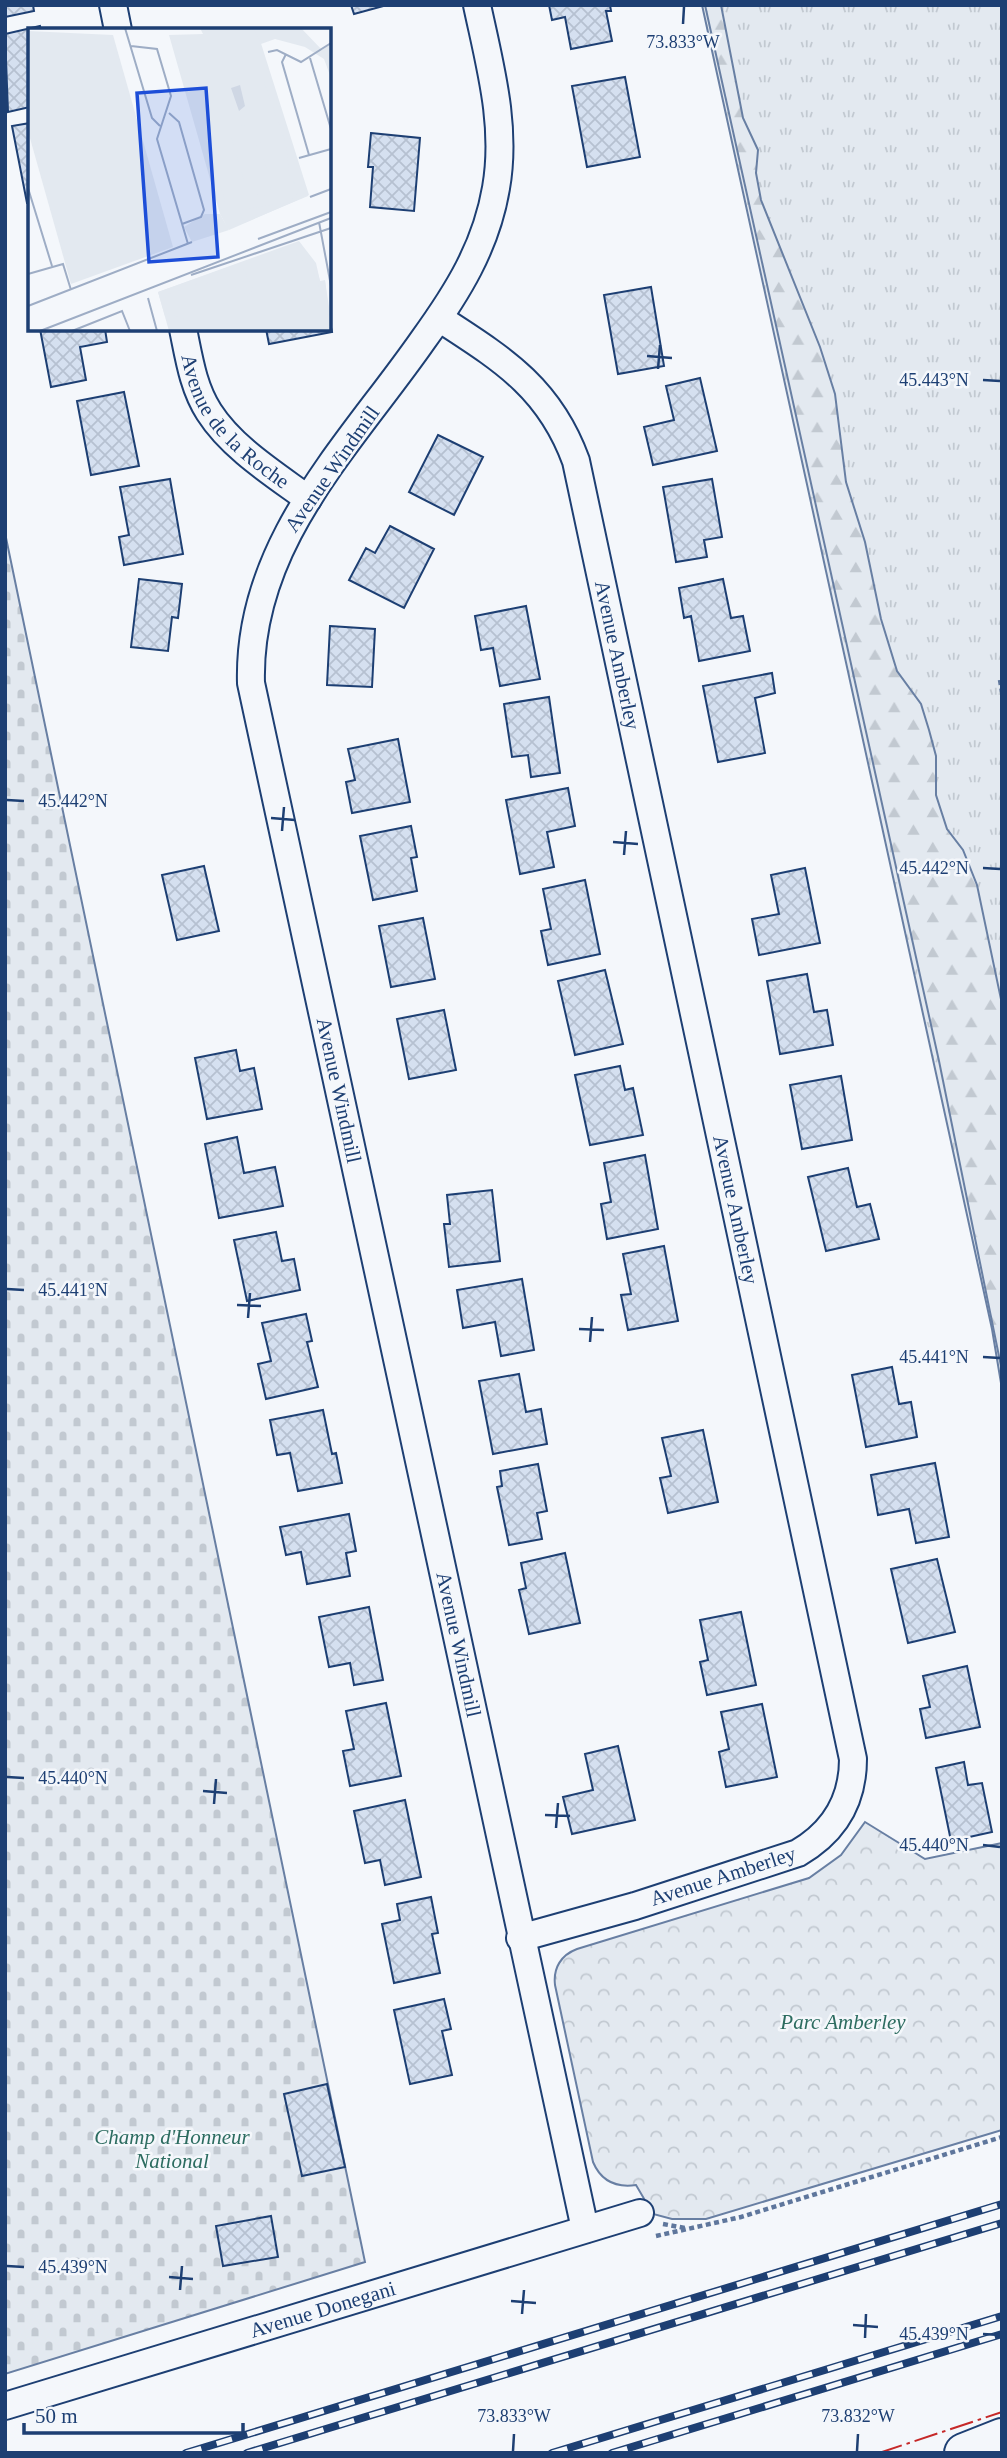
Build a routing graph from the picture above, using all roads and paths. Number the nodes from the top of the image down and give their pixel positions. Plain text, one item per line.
1 (113, 5) edge
2 (477, 5) edge
3 (118, 28) edge
4 (439, 318) junction
5 (183, 331) edge
6 (307, 499) junction
7 (1000, 680) dead end
8 (1002, 692) edge
9 (520, 1938) junction
10 (1002, 2137) edge
11 (647, 2218) joint
12 (584, 2229) junction
13 (5, 2406) edge
14 (1002, 2438) edge
15 (964, 2453) edge

1 - 3 street
2 - 4 street, Avenue Windmill
4 - 6 street, Avenue Windmill
4 - 9 street, Avenue Amberley
5 - 6 street, Avenue de la Roche
6 - 9 street, Avenue Windmill
7 - 8 path
9 - 12 street, Avenue Windmill
10 - 11 path
11 - 12 street, Avenue Donegani
12 - 13 street, Avenue Donegani
14 - 15 highway

